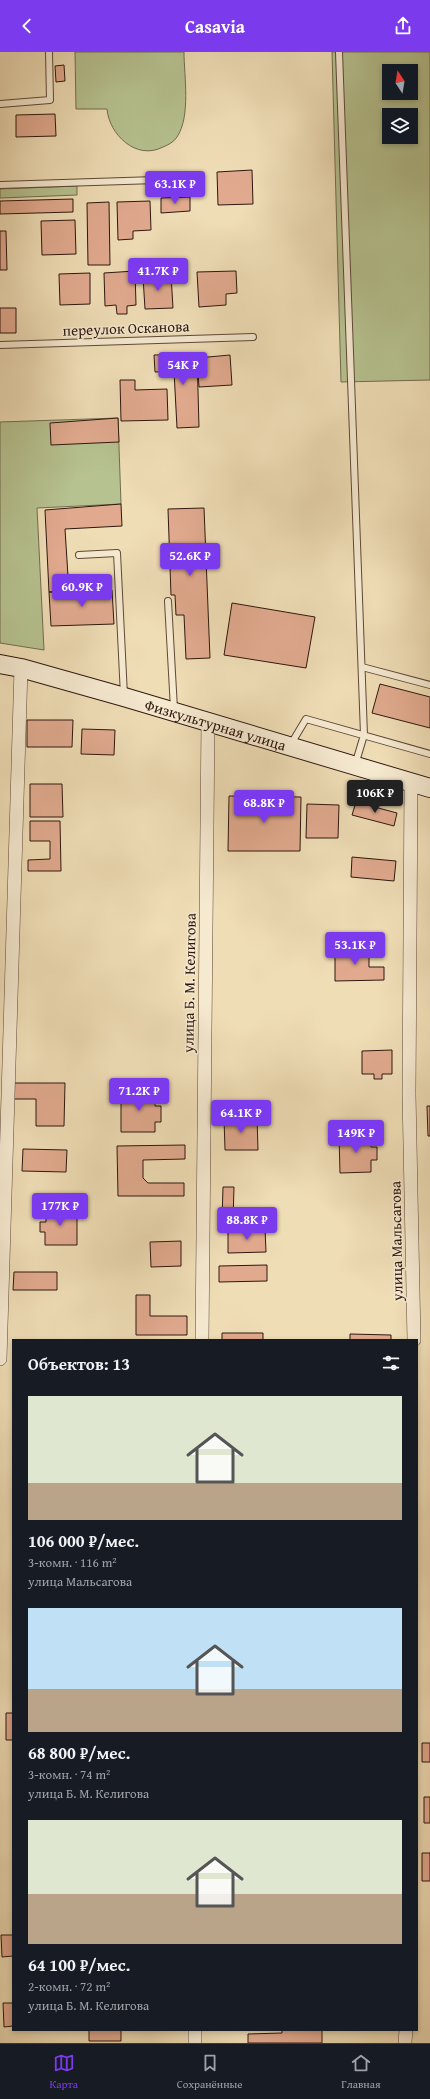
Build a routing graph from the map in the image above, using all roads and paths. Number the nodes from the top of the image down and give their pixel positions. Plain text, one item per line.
1 (49, 52) edge
2 (339, 52) edge
3 (0, 104) edge
4 (187, 178) dead end
5 (0, 185) edge
6 (253, 337) dead end
7 (0, 345) edge
8 (79, 555) dead end
9 (168, 601) dead end
10 (0, 664) edge
11 (362, 667) junction
12 (21, 668) junction
13 (430, 685) edge
14 (124, 697) junction
15 (175, 712) junction
16 (208, 722) junction
17 (364, 735) junction
18 (289, 746) junction
19 (430, 754) edge
20 (354, 766) junction
21 (411, 782) junction
22 (430, 788) edge
23 (202, 1339) edge
24 (414, 1339) edge
25 (0, 1359) edge
26 (196, 2031) edge
27 (406, 2031) edge
28 (195, 2043) edge
29 (405, 2043) edge

1 - 3 lane
2 - 11 lane
4 - 5 lane
6 - 7 lane, переулок Осканова
8 - 14 lane
9 - 15 lane
10 - 12 main road, Физкультурная улица
11 - 13 lane
11 - 17 lane
12 - 14 main road, Физкультурная улица
12 - 25 street
14 - 15 main road, Физкультурная улица
15 - 16 main road, Физкультурная улица
16 - 18 main road, Физкультурная улица
16 - 23 street, улица Б. М. Келигова
17 - 18 lane
17 - 19 lane
17 - 20 lane
18 - 20 main road, Физкультурная улица
20 - 21 main road, Физкультурная улица
21 - 22 main road, Физкультурная улица
21 - 24 street, улица Мальсагова
26 - 28 street
27 - 29 street

